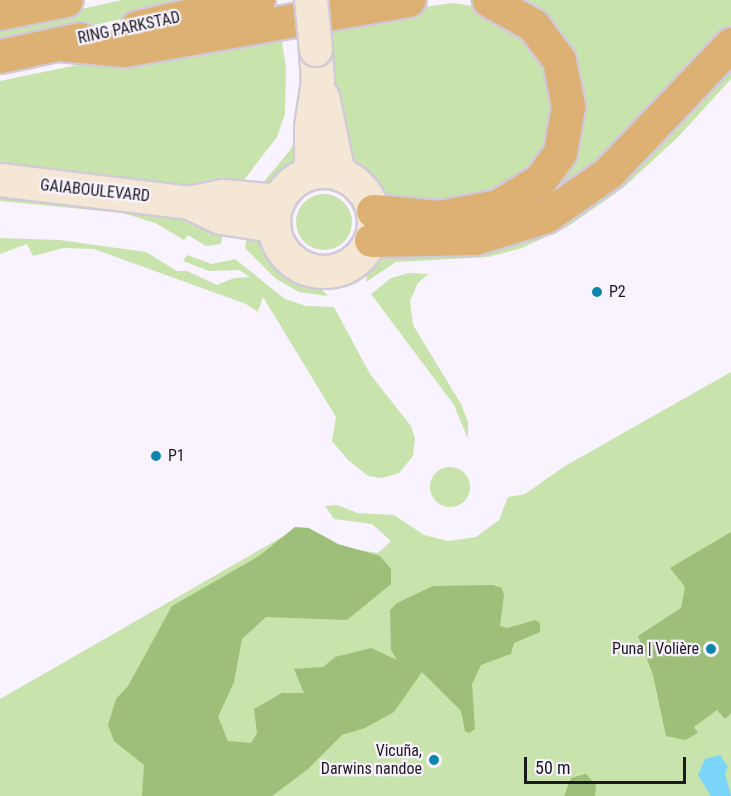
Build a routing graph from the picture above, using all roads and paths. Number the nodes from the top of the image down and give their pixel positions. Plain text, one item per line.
1 (66, 0) edge
2 (258, 0) edge
3 (311, 0) edge
4 (409, 0) edge
5 (489, 0) edge
6 (0, 13) edge
7 (59, 44) junction
8 (731, 44) edge
9 (0, 56) edge
10 (325, 174) junction
11 (0, 180) edge
12 (276, 213) junction
13 (372, 225) junction

1 - 6 highway
2 - 7 highway, RING PARKSTAD
3 - 10 main road, bridge
4 - 7 highway
5 - 13 highway
7 - 9 highway, RING PARKSTAD
8 - 13 highway
10 - 12 main road
10 - 13 main road
11 - 12 main road, GAIABOULEVARD
12 - 13 main road

